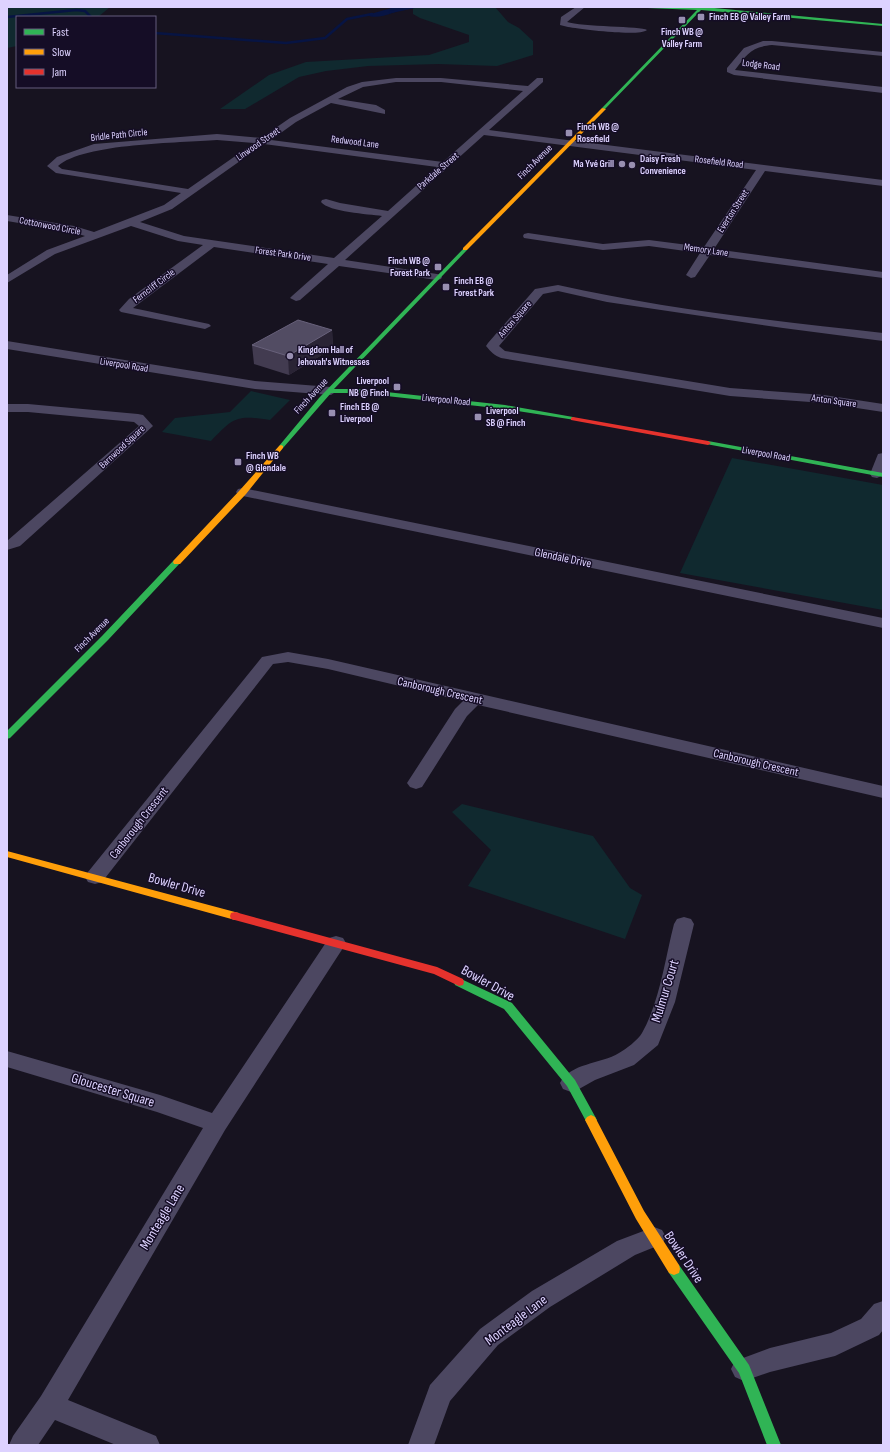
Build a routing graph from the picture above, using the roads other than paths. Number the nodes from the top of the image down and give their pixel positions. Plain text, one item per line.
1 (581, 7) edge
2 (624, 7) edge
3 (702, 7) edge
4 (883, 25) edge
5 (644, 30) dead end
6 (883, 54) edge
7 (540, 80) dead end
8 (528, 89) junction
9 (883, 90) edge
10 (329, 100) junction
11 (382, 112) dead end
12 (483, 132) junction
13 (262, 141) junction
14 (569, 143) junction
15 (446, 165) junction
16 (763, 167) junction
17 (883, 183) edge
18 (190, 192) junction
19 (326, 202) dead end
20 (388, 214) junction
21 (7, 218) edge
22 (130, 222) junction
23 (93, 235) junction
24 (528, 236) dead end
25 (211, 244) junction
26 (708, 250) junction
27 (336, 262) junction
28 (883, 275) edge
29 (691, 276) dead end
30 (437, 277) junction
31 (8, 278) edge
32 (296, 298) dead end
33 (205, 326) dead end
34 (883, 337) edge
35 (7, 345) edge
36 (330, 390) junction
37 (7, 408) edge
38 (883, 408) edge
39 (883, 457) edge
40 (880, 474) edge
41 (243, 492) junction
42 (7, 546) edge
43 (883, 623) edge
44 (474, 699) junction
45 (7, 736) edge
46 (416, 782) dead end
47 (883, 792) edge
48 (7, 854) edge
49 (96, 878) junction
50 (684, 924) dead end
51 (336, 943) junction
52 (7, 1059) edge
53 (571, 1083) junction
54 (217, 1124) junction
55 (654, 1237) junction
56 (883, 1312) edge
57 (744, 1369) junction
58 (50, 1405) junction
59 (22, 1445) edge
60 (147, 1445) edge
61 (421, 1445) edge
62 (774, 1445) edge

1 - 5 street
2 - 3 main road
3 - 4 main road
3 - 14 main road, Finch Avenue
6 - 9 street, Lodge Road
7 - 8 street, Parkdale Street
8 - 10 street, Linwood Street
8 - 12 street, Parkdale Street
10 - 11 street
10 - 13 street, Linwood Street
12 - 14 street, Rosefield Road
12 - 15 street, Parkdale Street
13 - 15 street, Redwood Lane
13 - 18 street, Linwood Street
13 - 18 street, Bridle Path Circle
14 - 16 street, Rosefield Road
14 - 30 main road, Finch Avenue
15 - 20 street, Parkdale Street
16 - 17 street, Rosefield Road
16 - 26 street, Everton Street
18 - 22 street, Linwood Street
19 - 20 street
20 - 27 street, Parkdale Street
21 - 23 street, Cottonwood Circle
22 - 23 street, Linwood Street
22 - 25 street, Forest Park Drive
23 - 31 street, Linwood Street
24 - 26 street, Memory Lane
25 - 27 street, Forest Park Drive
25 - 33 street, Ferncliff Circle
26 - 28 street, Memory Lane
26 - 29 street, Everton Street
27 - 30 street, Forest Park Drive
27 - 32 street
30 - 36 main road, Finch Avenue
34 - 38 street, Anton Square
35 - 36 street, Liverpool Road
36 - 40 main road, Liverpool Road
36 - 41 main road, Finch Avenue
37 - 42 street, Barnwood Square
39 - 40 street
41 - 43 street, Glendale Drive
41 - 45 main road, Finch Avenue
44 - 46 street
44 - 47 street, Canborough Crescent
44 - 49 street, Canborough Crescent
48 - 49 main road, Bowler Drive
49 - 51 main road, Bowler Drive
50 - 53 street, Mulmur Court
51 - 53 main road, Bowler Drive
51 - 54 street, Monteagle Lane
52 - 54 street, Gloucester Square
53 - 55 main road, Bowler Drive
54 - 58 street, Monteagle Lane
55 - 57 main road, Bowler Drive
55 - 61 street, Monteagle Lane
56 - 57 street
57 - 62 main road, Bowler Drive
58 - 59 street
58 - 60 street

